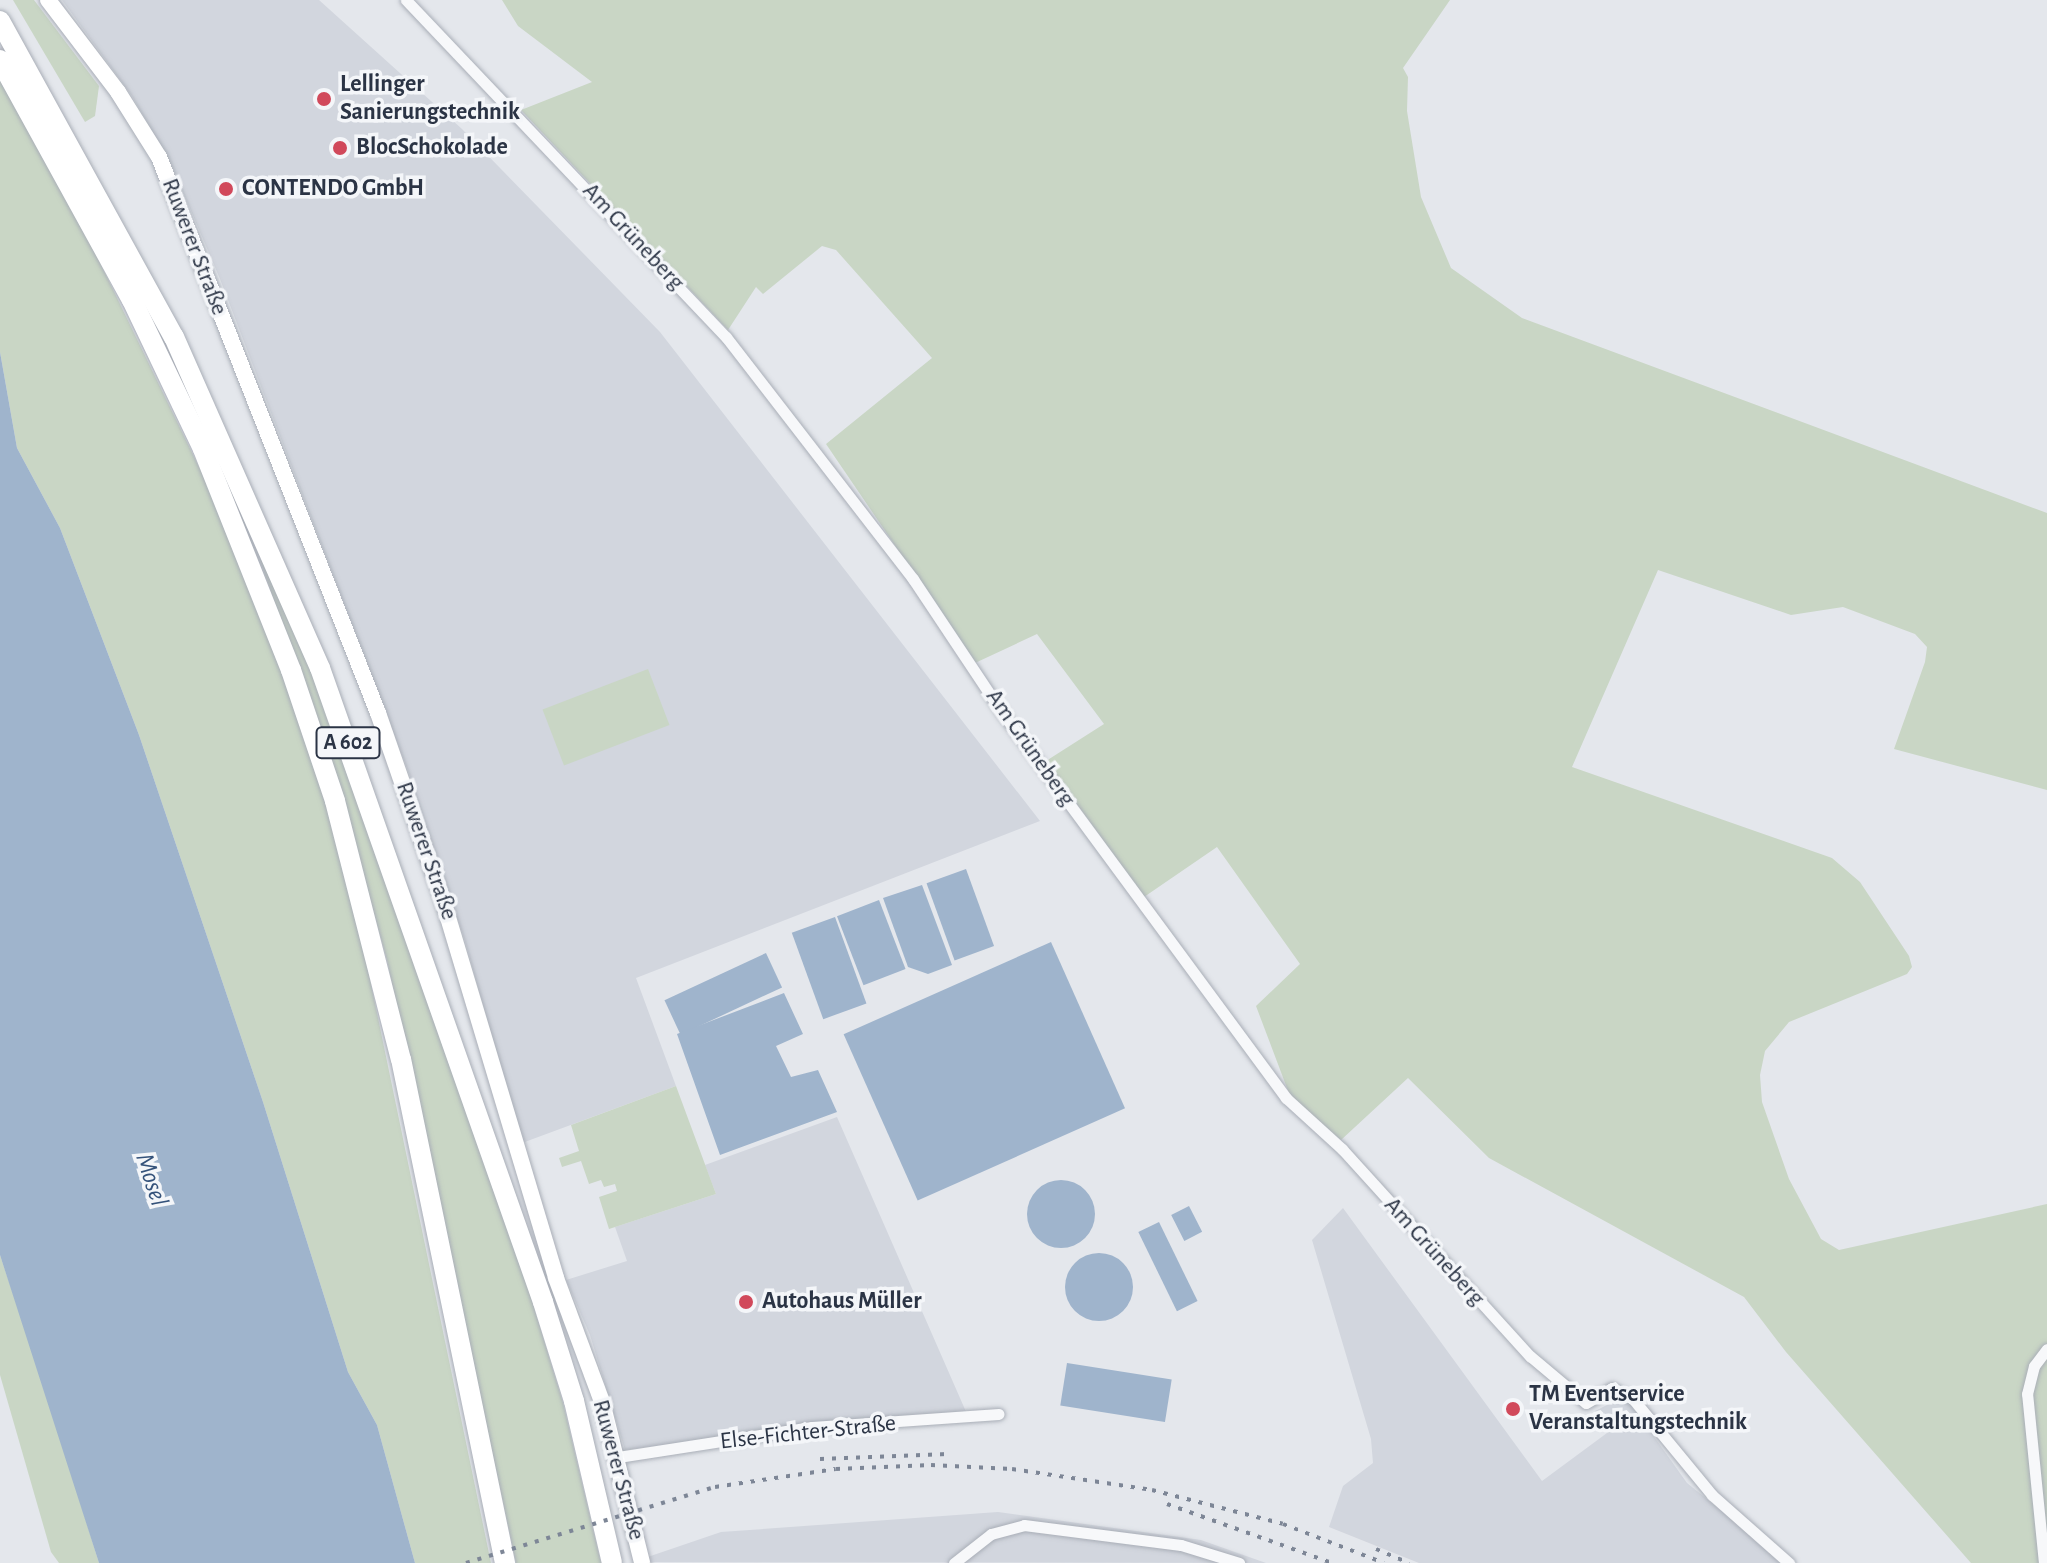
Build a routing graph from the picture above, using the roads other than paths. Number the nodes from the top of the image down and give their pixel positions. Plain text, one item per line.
1 (48, 0) edge
2 (406, 0) edge
3 (0, 21) edge
4 (0, 60) edge
5 (2047, 1349) edge
6 (999, 1414) dead end
7 (618, 1457) junction
8 (505, 1563) edge
9 (612, 1563) edge
10 (642, 1563) edge
11 (954, 1563) edge
12 (1239, 1563) edge
13 (1789, 1563) edge
14 (2044, 1563) edge

1 - 7 main road, Ruwerer Straße
2 - 13 street, Am Grüneberg
3 - 9 highway, A 602
4 - 8 highway, A 602
5 - 14 street
6 - 7 street, Else-Fichter-Straße
7 - 10 main road, Ruwerer Straße
11 - 12 street

